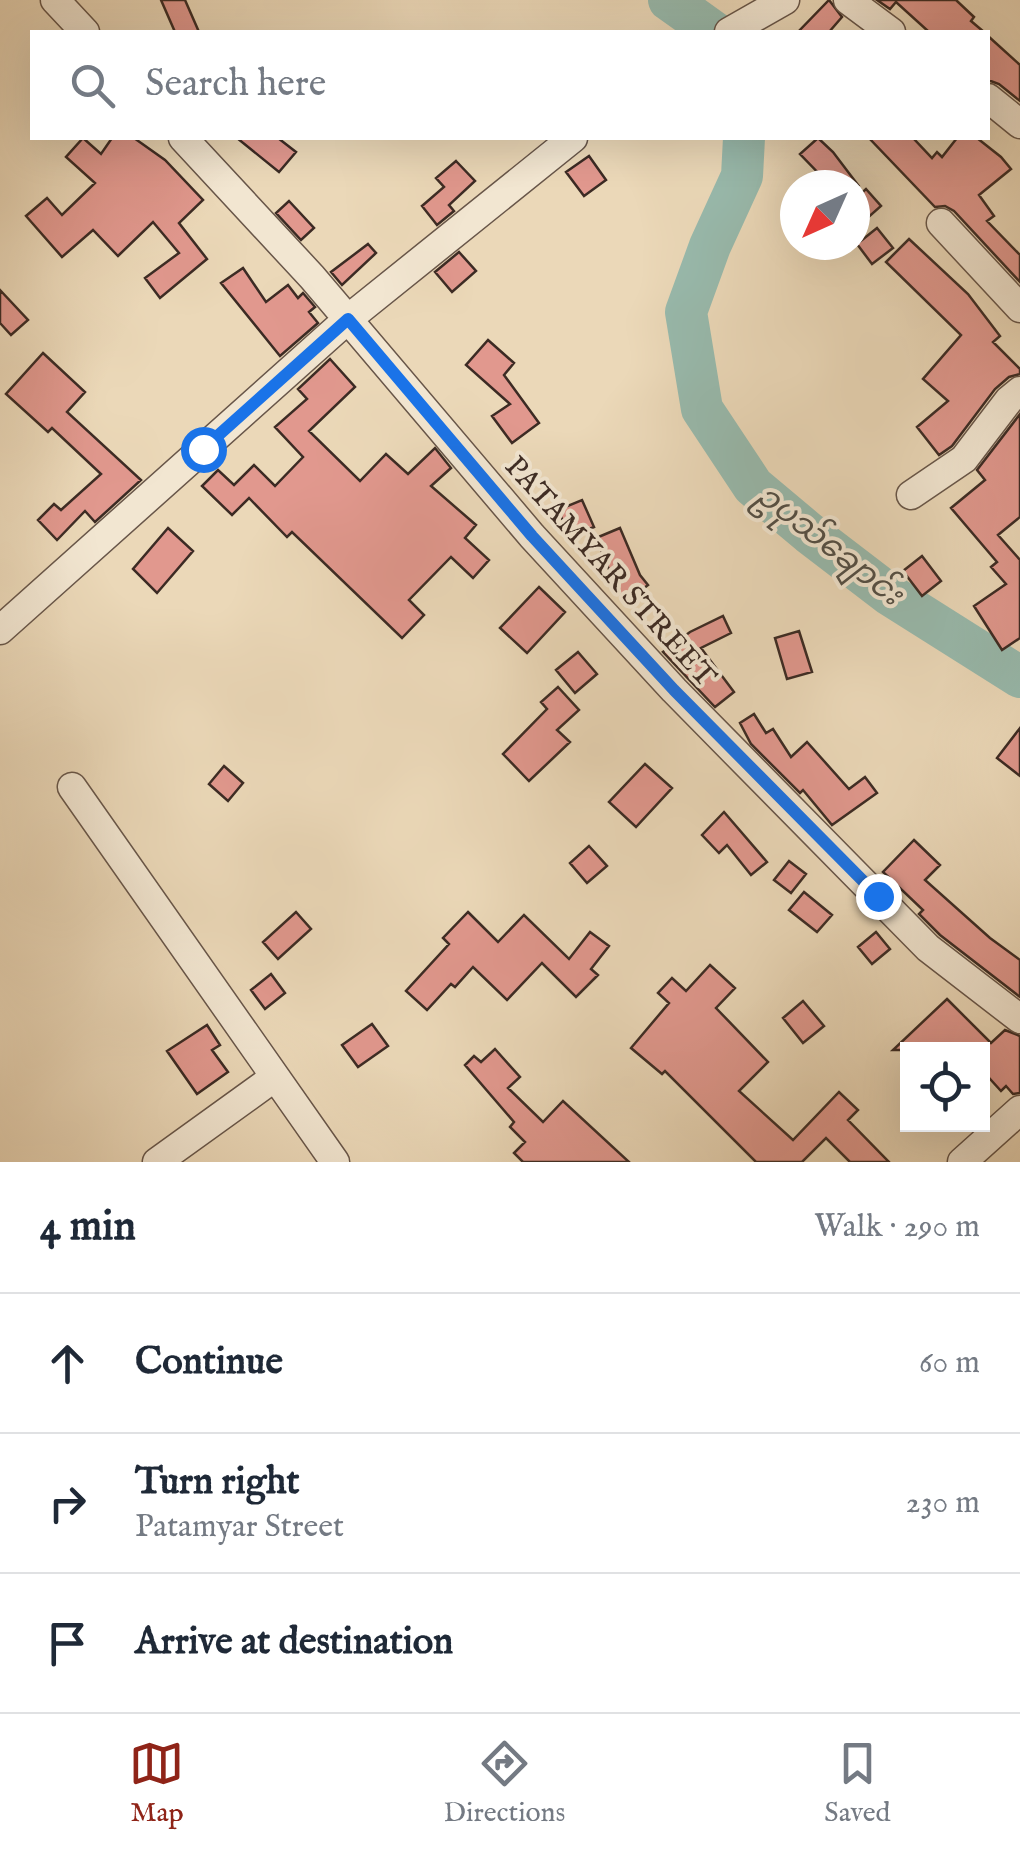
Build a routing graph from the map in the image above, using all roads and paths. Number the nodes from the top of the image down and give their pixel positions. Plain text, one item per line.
1 (55, 0) edge
2 (785, 0) edge
3 (848, 0) edge
4 (736, 28) edge
5 (83, 30) edge
6 (888, 30) edge
7 (990, 100) edge
8 (1020, 124) edge
9 (185, 140) edge
10 (571, 140) edge
11 (941, 223) dead end
12 (1020, 308) edge
13 (348, 319) junction
14 (1020, 391) edge
15 (911, 496) dead end
16 (0, 630) edge
17 (72, 787) dead end
18 (1020, 1019) edge
19 (275, 1077) junction
20 (1020, 1110) edge
21 (157, 1162) edge
22 (335, 1162) edge
23 (962, 1162) edge

1 - 5 street
2 - 4 street
3 - 6 street
7 - 8 street
9 - 13 street, PATAMYAR STREET
10 - 13 street
11 - 12 street
13 - 16 street
13 - 18 street, PATAMYAR STREET
14 - 15 street
17 - 19 street
19 - 21 street
19 - 22 street
20 - 23 street

